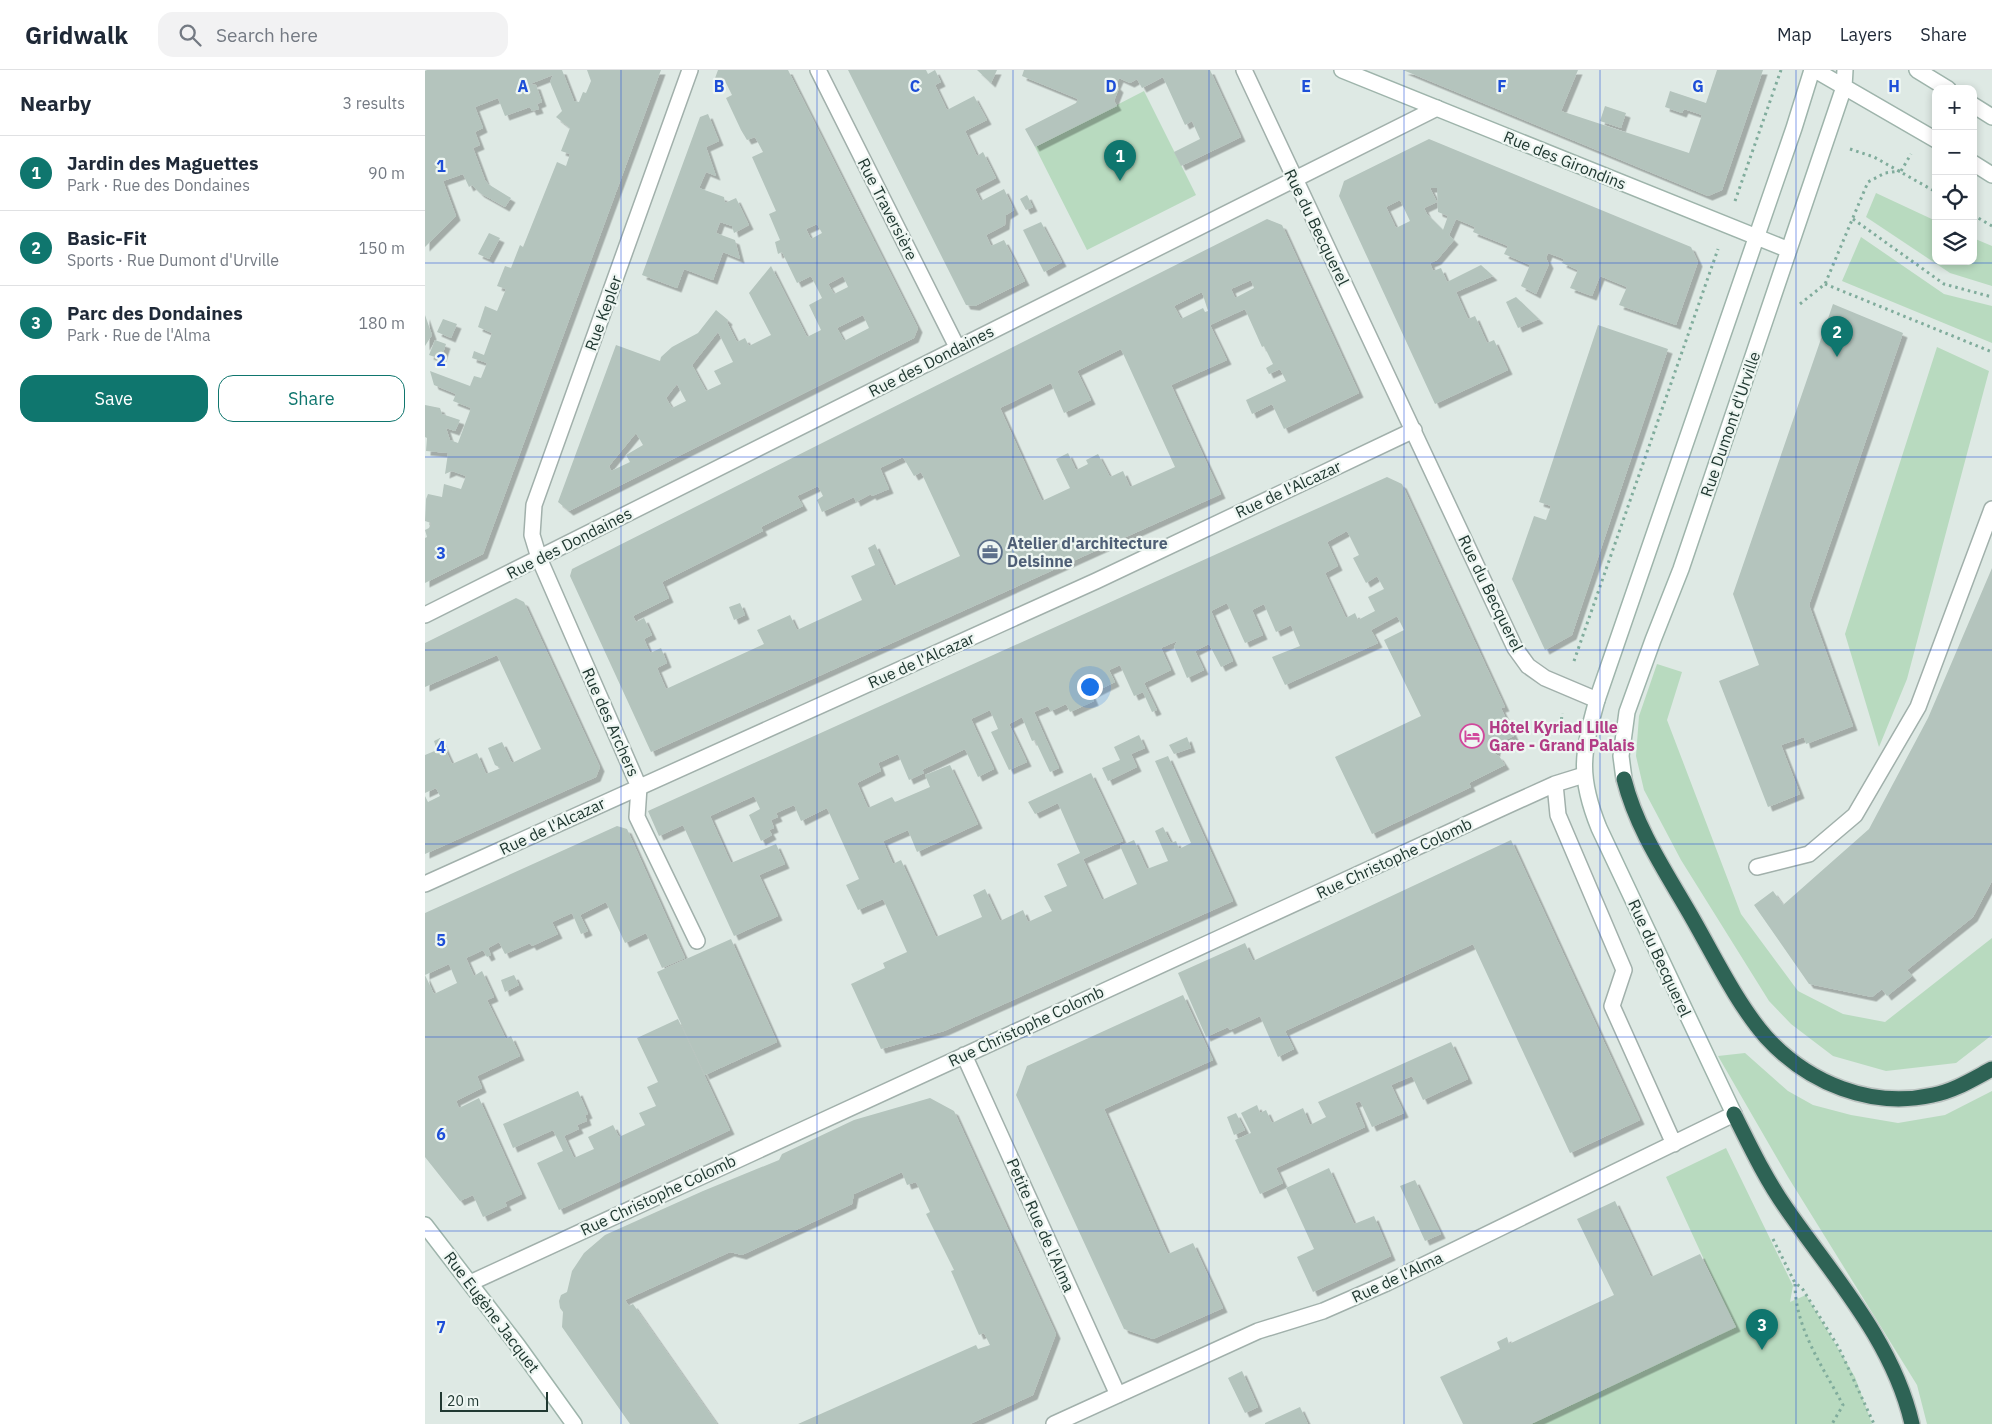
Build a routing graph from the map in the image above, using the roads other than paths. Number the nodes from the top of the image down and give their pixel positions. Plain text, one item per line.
1 (690, 70) edge
2 (818, 70) edge
3 (1244, 70) edge
4 (1342, 70) edge
5 (1814, 70) edge
6 (1845, 70) edge
7 (1917, 70) edge
8 (1941, 85) edge
9 (1844, 87) junction
10 (1977, 107) edge
11 (1437, 108) junction
12 (1992, 117) edge
13 (1932, 138) edge
14 (1977, 166) edge
15 (1992, 175) edge
16 (1294, 178) junction
17 (1757, 236) junction
18 (1789, 250) junction
19 (957, 347) junction
20 (1414, 430) junction
21 (1992, 509) edge
22 (539, 558) junction
23 (425, 615) edge
24 (1597, 700) junction
25 (1584, 775) junction
26 (1624, 779) joint
27 (1555, 784) junction
28 (639, 786) junction
29 (1757, 867) dead end
30 (425, 884) edge
31 (697, 941) dead end
32 (964, 1054) junction
33 (1992, 1069) edge
34 (1734, 1114) junction
35 (1674, 1144) junction
36 (425, 1225) edge
37 (470, 1283) junction
38 (1118, 1395) junction
39 (574, 1424) edge
40 (1054, 1424) edge
41 (1912, 1424) edge

1 - 22 street, Rue Kepler
2 - 19 street, Rue Traversière
3 - 16 street, Rue du Becquerel
4 - 11 street, Rue des Girondins
5 - 9 street
5 - 17 street
6 - 9 street, Rue Dumont d'Urville
7 - 8 street
9 - 13 street
9 - 18 street, Rue Dumont d'Urville
10 - 12 street
11 - 16 street, Rue des Dondaines
11 - 17 street, Rue des Girondins
14 - 15 street
16 - 19 street, Rue des Dondaines
16 - 20 street, Rue du Becquerel
17 - 18 street, Rue des Girondins
17 - 24 street
18 - 26 street, Rue Dumont d'Urville
19 - 22 street, Rue des Dondaines
20 - 24 street, Rue du Becquerel
20 - 28 street, Rue de l'Alcazar
21 - 29 street
22 - 23 street, Rue des Dondaines
22 - 28 street, Rue des Archers
24 - 25 street, Rue du Becquerel
25 - 27 street, Rue Christophe Colomb
25 - 34 street, Rue du Becquerel
26 - 33 highway
27 - 32 street, Rue Christophe Colomb
27 - 35 street
28 - 30 street, Rue de l'Alcazar
28 - 31 street, Rue des Archers
32 - 37 street, Rue Christophe Colomb
32 - 38 street, Petite Rue de l'Alma
34 - 35 street, Rue de l'Alma
34 - 41 highway
35 - 38 street, Rue de l'Alma
36 - 37 street, Rue Eugène Jacquet
37 - 39 street, Rue Eugène Jacquet
38 - 40 street, Rue de l'Alma

